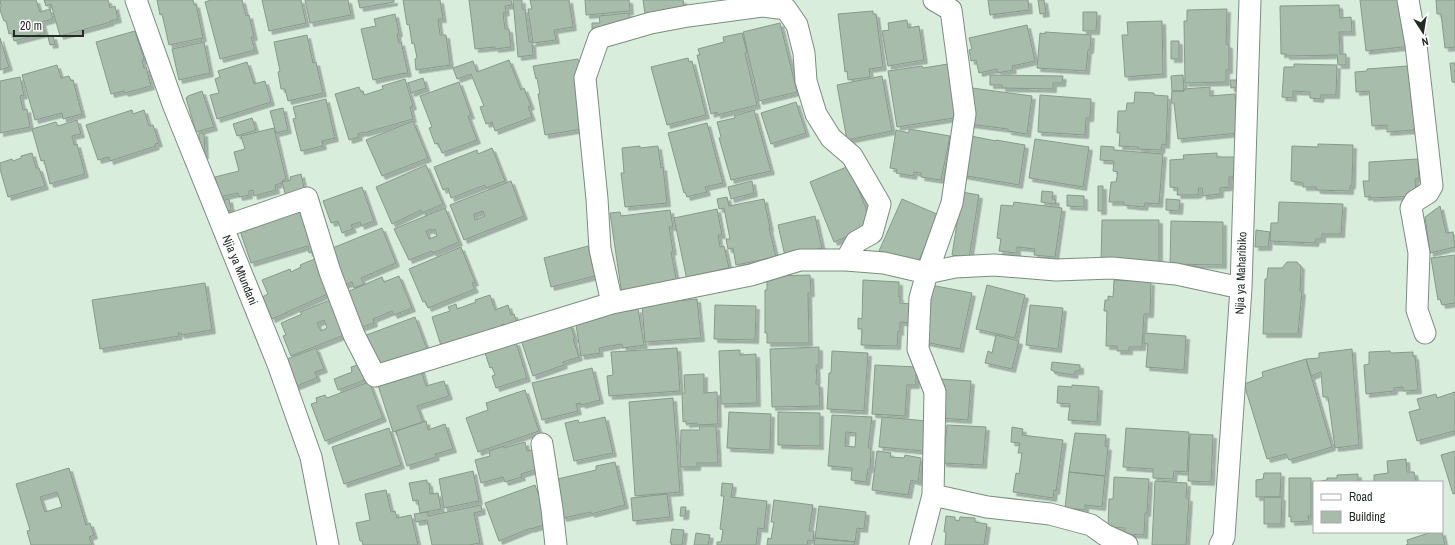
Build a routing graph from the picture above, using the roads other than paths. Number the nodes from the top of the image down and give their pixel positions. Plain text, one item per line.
1 (136, 0) edge
2 (934, 0) edge
3 (1250, 0) edge
4 (1408, 0) edge
5 (223, 227) junction
6 (846, 260) junction
7 (927, 273) junction
8 (1242, 288) junction
9 (612, 303) junction
10 (1425, 333) dead end
11 (542, 444) dead end
12 (933, 495) junction
13 (328, 545) edge
14 (556, 545) edge
15 (920, 545) edge
16 (1127, 545) edge
17 (1220, 545) edge

1 - 5 street, Njia ya Mtundani
2 - 7 street
3 - 8 street, Njia ya Maharibiko
4 - 10 street
5 - 9 street
5 - 13 street, Njia ya Mtundani
6 - 7 street
6 - 9 street
6 - 9 street
7 - 8 street
7 - 12 street
8 - 17 street, Njia ya Maharibiko
11 - 14 street
12 - 15 street
12 - 16 street

